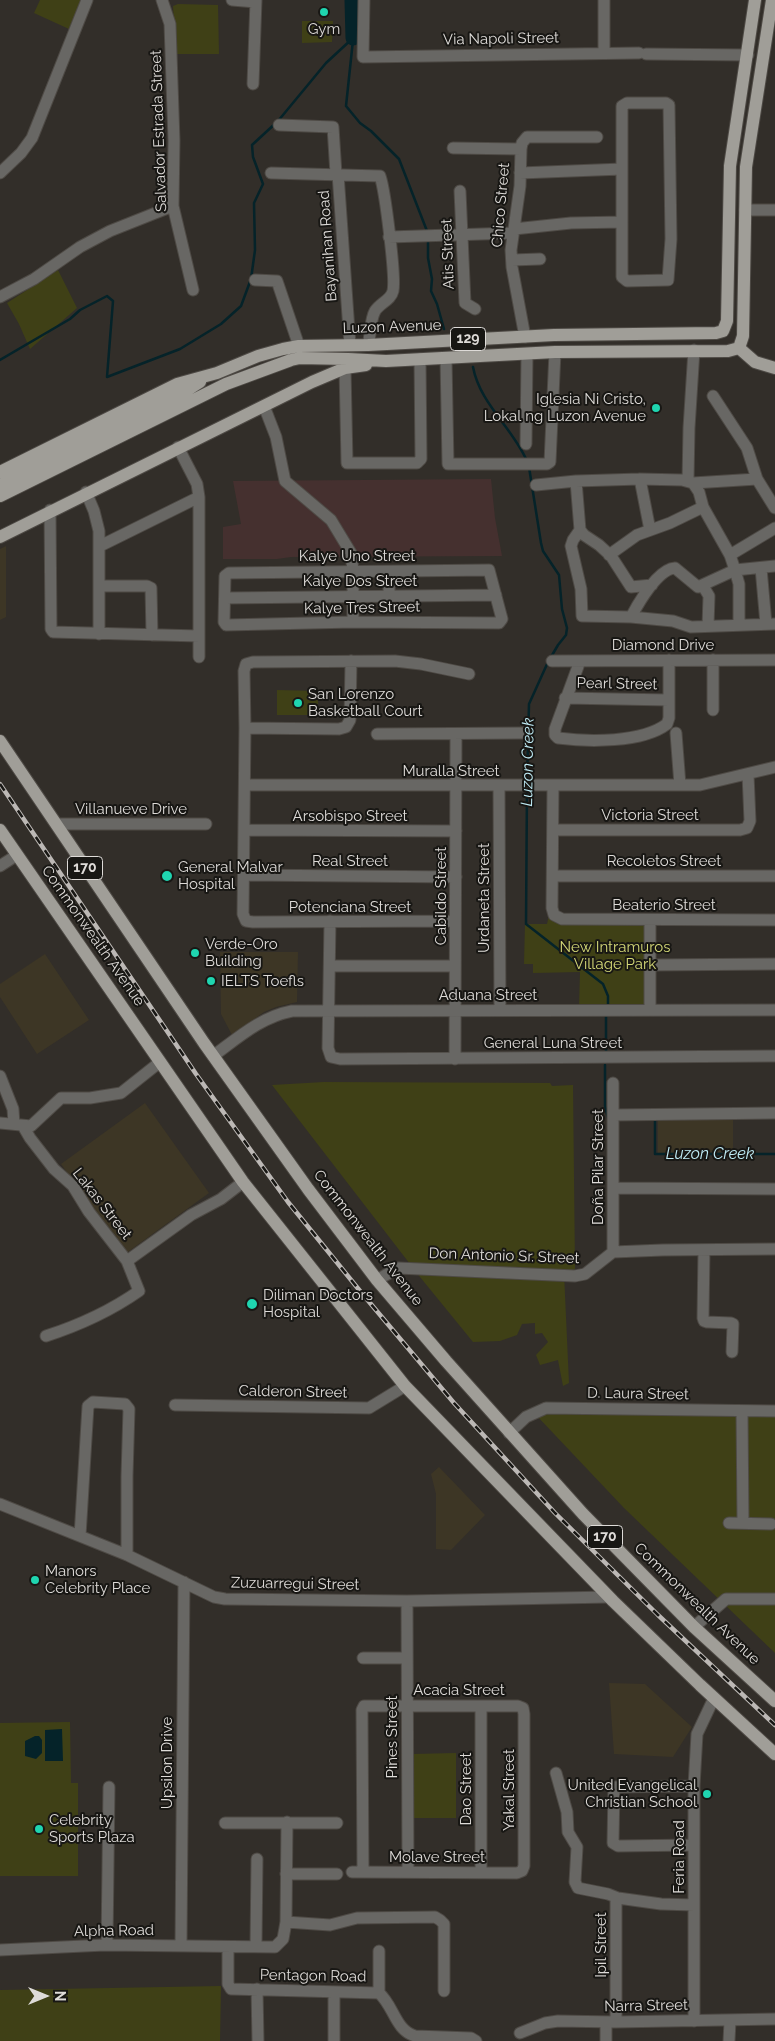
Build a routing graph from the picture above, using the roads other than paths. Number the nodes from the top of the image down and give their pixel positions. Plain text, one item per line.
1 (87, 0) edge
2 (162, 0) edge
3 (232, 0) edge
4 (364, 0) edge
5 (604, 0) edge
6 (755, 0) edge
7 (772, 0) edge
8 (256, 1) edge
9 (604, 52) junction
10 (748, 55) junction
11 (254, 84) dead end
12 (279, 125) dead end
13 (598, 136) dead end
14 (453, 148) dead end
15 (521, 149) junction
16 (622, 169) junction
17 (0, 173) edge
18 (271, 173) dead end
19 (520, 173) junction
20 (337, 174) junction
21 (460, 191) dead end
22 (173, 206) junction
23 (745, 210) junction
24 (775, 210) edge
25 (622, 222) junction
26 (513, 231) junction
27 (462, 235) junction
28 (389, 237) junction
29 (540, 259) dead end
30 (512, 260) junction
31 (255, 280) dead end
32 (193, 290) dead end
33 (0, 297) edge
34 (475, 309) dead end
35 (525, 336) junction
36 (350, 345) junction
37 (368, 345) junction
38 (299, 346) junction
39 (738, 348) junction
40 (694, 350) junction
41 (555, 352) junction
42 (527, 354) junction
43 (446, 358) junction
44 (420, 359) junction
45 (386, 361) junction
46 (345, 368) junction
47 (775, 368) edge
48 (713, 396) dead end
49 (264, 406) junction
50 (526, 444) dead end
51 (178, 448) junction
52 (640, 479) junction
53 (757, 480) junction
54 (6, 481) edge
55 (576, 481) junction
56 (690, 482) junction
57 (536, 485) dead end
58 (86, 492) junction
59 (0, 496) edge
60 (199, 497) junction
61 (703, 507) junction
62 (775, 508) edge
63 (50, 510) junction
64 (775, 528) edge
65 (580, 530) junction
66 (650, 530) junction
67 (0, 536) edge
68 (100, 546) junction
69 (609, 555) junction
70 (730, 555) junction
71 (775, 566) edge
72 (760, 568) junction
73 (735, 570) junction
74 (353, 571) junction
75 (389, 572) junction
76 (652, 585) junction
77 (99, 586) junction
78 (702, 586) junction
79 (496, 595) junction
80 (353, 596) junction
81 (389, 596) junction
82 (225, 598) junction
83 (631, 617) junction
84 (353, 622) junction
85 (770, 624) edge
86 (739, 625) junction
87 (708, 626) junction
88 (98, 634) junction
89 (152, 635) junction
90 (199, 636) junction
91 (199, 657) dead end
92 (669, 660) junction
93 (713, 660) junction
94 (775, 660) edge
95 (351, 661) junction
96 (552, 661) dead end
97 (580, 661) junction
98 (469, 674) dead end
99 (565, 698) junction
100 (669, 700) junction
101 (713, 710) dead end
102 (246, 728) junction
103 (525, 733) dead end
104 (676, 733) dead end
105 (377, 734) dead end
106 (456, 734) junction
107 (0, 741) edge
108 (775, 767) edge
109 (748, 774) junction
110 (245, 785) junction
111 (553, 785) junction
112 (680, 785) junction
113 (456, 786) junction
114 (499, 786) junction
115 (56, 824) junction
116 (206, 824) dead end
117 (0, 830) edge
118 (245, 830) junction
119 (553, 830) junction
120 (456, 832) junction
121 (17, 855) junction
122 (0, 866) edge
123 (245, 876) junction
124 (553, 876) junction
125 (775, 876) edge
126 (456, 877) junction
127 (775, 920) edge
128 (455, 921) junction
129 (650, 921) junction
130 (330, 922) junction
131 (775, 964) edge
132 (650, 965) junction
133 (330, 966) junction
134 (455, 966) junction
135 (329, 1010) junction
136 (455, 1010) junction
137 (500, 1010) junction
138 (650, 1010) junction
139 (775, 1010) edge
140 (213, 1056) junction
141 (775, 1056) edge
142 (455, 1059) junction
143 (160, 1062) junction
144 (0, 1076) edge
145 (613, 1083) dead end
146 (775, 1113) edge
147 (613, 1115) junction
148 (0, 1123) edge
149 (18, 1125) junction
150 (243, 1182) junction
151 (613, 1188) junction
152 (775, 1189) edge
153 (775, 1249) edge
154 (704, 1250) junction
155 (613, 1252) junction
156 (127, 1261) junction
157 (377, 1280) junction
158 (46, 1336) dead end
159 (732, 1352) dead end
160 (405, 1386) junction
161 (175, 1405) dead end
162 (742, 1411) junction
163 (775, 1411) edge
164 (509, 1433) junction
165 (0, 1504) edge
166 (728, 1523) dead end
167 (743, 1523) junction
168 (770, 1524) dead end
169 (80, 1536) junction
170 (127, 1555) junction
171 (184, 1582) junction
172 (609, 1597) junction
173 (775, 1599) edge
174 (407, 1601) junction
175 (694, 1626) junction
176 (363, 1658) dead end
177 (407, 1658) junction
178 (714, 1698) junction
179 (775, 1701) edge
180 (406, 1705) junction
181 (481, 1706) junction
182 (523, 1708) joint
183 (775, 1754) edge
184 (556, 1773) dead end
185 (694, 1786) junction
186 (109, 1788) dead end
187 (287, 1822) junction
188 (225, 1823) dead end
189 (337, 1823) dead end
190 (694, 1845) junction
191 (256, 1859) dead end
192 (522, 1871) joint
193 (358, 1872) joint
194 (408, 1872) junction
195 (481, 1872) junction
196 (286, 1874) junction
197 (337, 1874) dead end
198 (618, 1898) junction
199 (694, 1906) junction
200 (286, 1922) junction
201 (181, 1944) junction
202 (107, 1945) junction
203 (256, 1946) junction
204 (228, 1947) junction
205 (0, 1950) edge
206 (379, 1951) dead end
207 (257, 1989) junction
208 (444, 1991) dead end
209 (334, 1992) junction
210 (379, 1993) junction
211 (775, 2019) edge
212 (694, 2021) junction
213 (730, 2021) junction
214 (611, 2022) junction
215 (520, 2033) dead end
216 (407, 2037) edge
217 (475, 2040) edge
218 (258, 2041) edge
219 (334, 2041) edge
220 (606, 2041) edge
221 (729, 2041) edge

1 - 17 street
2 - 22 street, Salvador Estrada Street
3 - 8 street
4 - 9 street, Via Napoli Street
5 - 9 street
6 - 10 main road, 129
7 - 23 main road
8 - 11 street
9 - 10 street, Via Napoli Street
10 - 35 main road, Luzon Avenue / 129
12 - 20 street, Bayanihan Road
13 - 15 street, Chico Street
14 - 15 street
15 - 19 street, Chico Street
16 - 19 street
16 - 25 street
16 - 25 street
18 - 20 street
19 - 26 street, Chico Street
20 - 28 street
20 - 36 street, Bayanihan Road
21 - 27 street, Atis Street
22 - 32 street, Salvador Estrada Street
22 - 33 street
23 - 24 street
23 - 39 main road
25 - 26 street
26 - 27 street
26 - 30 street, Chico Street
27 - 28 street
27 - 34 street, Atis Street
28 - 37 street
29 - 30 street
30 - 35 street, Chico Street
31 - 38 street
35 - 37 main road, Luzon Avenue / 129
36 - 37 main road, Luzon Avenue / 129
36 - 38 main road, Luzon Avenue / 129
38 - 54 main road, Luzon Avenue / 129
39 - 40 main road, Luzon Avenue / 129
39 - 47 main road
40 - 41 main road, Luzon Avenue / 129
40 - 56 street
41 - 42 main road, Luzon Avenue / 129
41 - 43 street
42 - 43 main road, Luzon Avenue / 129
42 - 50 street
43 - 44 main road, Luzon Avenue / 129
44 - 45 main road, Luzon Avenue / 129
44 - 46 street
45 - 46 main road, Luzon Avenue / 129
45 - 54 main road, Luzon Avenue / 129
46 - 49 main road, Luzon Avenue / 129
48 - 53 street
49 - 51 main road, Luzon Avenue / 129
49 - 74 street
51 - 58 main road, Luzon Avenue / 129
51 - 60 street
52 - 55 street
52 - 56 street
52 - 66 street
53 - 56 street
53 - 62 street
54 - 59 main road, Luzon Avenue / 129
55 - 57 street
55 - 65 street
56 - 61 street
58 - 63 main road, Luzon Avenue / 129
58 - 68 street
60 - 68 street
60 - 90 street
61 - 66 street
61 - 70 street
63 - 67 main road, Luzon Avenue / 129
63 - 88 street
64 - 70 street
65 - 69 street
65 - 83 street
66 - 69 street
68 - 77 street
69 - 76 street
70 - 73 street
71 - 72 street
72 - 73 street
72 - 85 street
73 - 78 street
73 - 86 street
74 - 75 street, Kalye Uno Street
74 - 80 street
74 - 82 street, Kalye Uno Street
75 - 79 street, Kalye Uno Street
75 - 81 street
76 - 78 street
76 - 83 street
77 - 88 street
77 - 89 street
78 - 87 street
79 - 81 street, Kalye Dos Street
79 - 84 street, Kalye Tres Street
80 - 81 street, Kalye Dos Street
80 - 82 street, Kalye Dos Street
80 - 84 street
82 - 84 street, Kalye Tres Street
83 - 87 street
85 - 86 street
86 - 87 street
88 - 89 street
89 - 90 street
90 - 91 street
92 - 93 street, Diamond Drive
92 - 97 street, Diamond Drive
92 - 100 street
93 - 94 street, Diamond Drive
93 - 101 street
95 - 98 street
95 - 102 street
95 - 102 street
96 - 97 street, Diamond Drive
97 - 99 street
99 - 100 street, Pearl Street
99 - 100 street
102 - 110 street
103 - 106 street
104 - 112 street
105 - 106 street
106 - 113 street, Cabildo Street
107 - 115 main road, Commonwealth Avenue / 170
108 - 109 street, Muralla Street
109 - 112 street, Muralla Street
109 - 119 street, Victoria Street
110 - 113 street, Muralla Street
110 - 118 street
111 - 112 street, Muralla Street
111 - 114 street, Muralla Street
111 - 119 street
113 - 114 street, Muralla Street
113 - 120 street, Cabildo Street
114 - 137 street, Urdaneta Street
115 - 116 street, Villanueve Drive
115 - 140 main road, Commonwealth Avenue / 170
117 - 121 main road, Commonwealth Avenue / 170
118 - 120 street, Arsobispo Street
118 - 123 street
119 - 124 street
120 - 126 street, Cabildo Street
121 - 122 street
121 - 143 main road, Commonwealth Avenue / 170
123 - 126 street, Real Street
123 - 130 street, Potenciana Street
124 - 125 street, Recoletos Street
124 - 129 street, Beaterio Street
126 - 128 street, Cabildo Street
127 - 129 street, Beaterio Street
128 - 130 street, Potenciana Street
128 - 134 street, Cabildo Street
129 - 132 street
130 - 133 street
131 - 132 street
132 - 138 street
133 - 134 street
133 - 135 street
134 - 136 street, Cabildo Street
135 - 136 street, Aduana Street
135 - 140 street, Aduana Street
135 - 142 street, General Luna Street
136 - 137 street, Aduana Street
136 - 142 street, Cabildo Street
137 - 138 street, Aduana Street
138 - 139 street, Aduana Street
140 - 157 main road, Commonwealth Avenue / 170
141 - 142 street, General Luna Street
143 - 149 street
143 - 150 main road, Commonwealth Avenue / 170
144 - 149 street
145 - 147 street, Doña Pilar Street
146 - 147 street
147 - 151 street, Doña Pilar Street
148 - 149 street
149 - 156 street, Lakas Street
150 - 156 street, Lakas Street
150 - 160 main road, Commonwealth Avenue / 170
151 - 152 street
151 - 155 street, Doña Pilar Street
153 - 154 street
154 - 155 street
154 - 159 street
155 - 157 street, Don Antonio Sr. Street
156 - 158 street
157 - 164 main road, Commonwealth Avenue / 170
160 - 161 street, Calderon Street
160 - 172 main road, Commonwealth Avenue / 170
162 - 163 street, D. Laura Street
162 - 164 street, D. Laura Street
162 - 167 street
164 - 175 main road, Commonwealth Avenue / 170
165 - 169 street, Zuzuarregui Street
166 - 167 street
167 - 168 street
169 - 170 street, Zuzuarregui Street
169 - 170 street
170 - 171 street, Zuzuarregui Street
171 - 174 street, Zuzuarregui Street
171 - 201 street, Upsilon Drive
172 - 174 street, Zuzuarregui Street
172 - 178 main road, Commonwealth Avenue / 170
173 - 175 street
174 - 177 street, Pines Street
175 - 179 main road, Commonwealth Avenue / 170
176 - 177 street
177 - 180 street, Pines Street
178 - 183 main road, Commonwealth Avenue / 170
178 - 185 street, Feria Road
180 - 181 street, Acacia Street
180 - 193 street, Acacia Street
180 - 194 street, Pines Street
181 - 182 street, Acacia Street
181 - 195 street, Dao Street
182 - 192 street, Yakal Street
184 - 198 street
185 - 190 street, Feria Road
185 - 190 street
186 - 202 street
187 - 188 street
187 - 189 street
187 - 196 street
190 - 199 street, Feria Road
191 - 203 street
192 - 195 street, Molave Street
193 - 194 street, Molave Street
194 - 195 street, Molave Street
196 - 197 street
196 - 200 street
198 - 199 street
198 - 214 street, Ipil Street
199 - 212 street, Feria Road
200 - 203 street, Alpha Road
200 - 208 street
201 - 202 street, Alpha Road
201 - 204 street, Alpha Road
202 - 205 street, Alpha Road
203 - 204 street, Alpha Road
204 - 207 street, Pentagon Road
206 - 210 street
207 - 209 street, Pentagon Road
207 - 218 street
209 - 210 street, Pentagon Road
209 - 219 street
210 - 216 street, Pentagon Road
211 - 213 street, Narra Street
212 - 213 street, Narra Street
212 - 214 street, Narra Street
213 - 221 street
214 - 215 street, Narra Street
214 - 220 street
216 - 217 street, Pentagon Road

